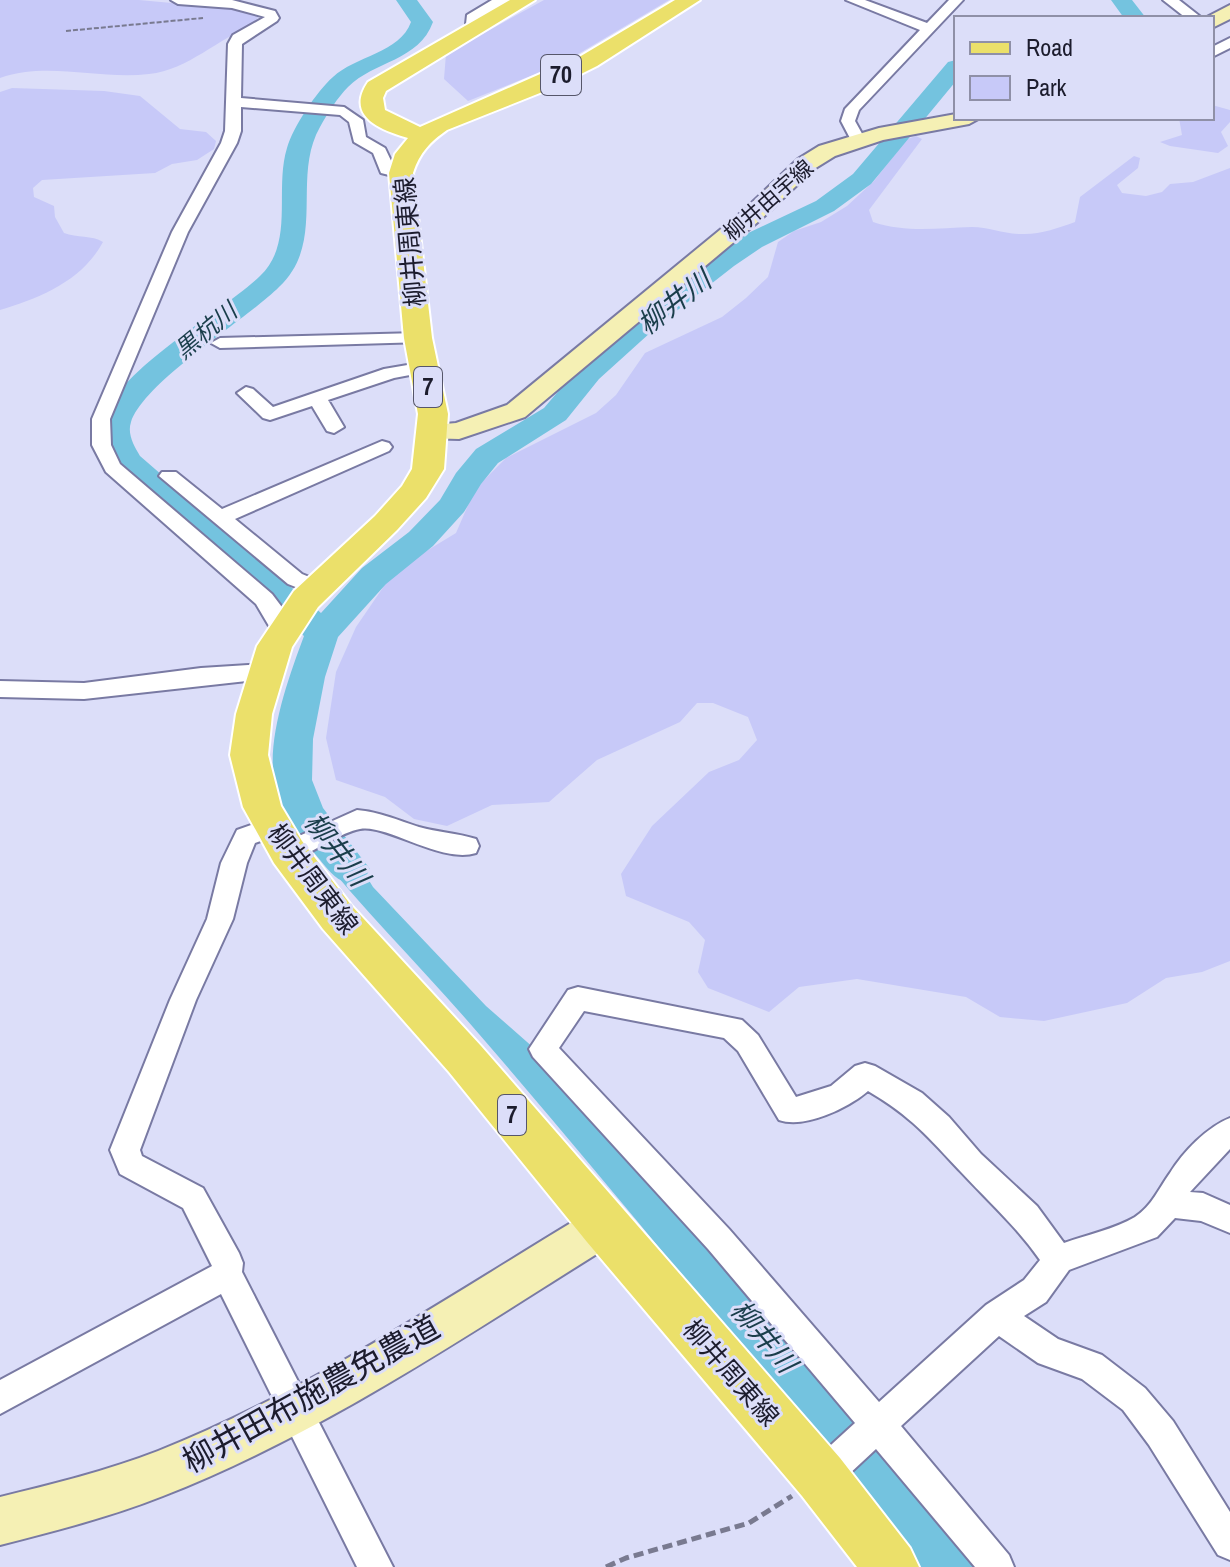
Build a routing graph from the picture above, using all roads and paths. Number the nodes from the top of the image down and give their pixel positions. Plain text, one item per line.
1 (178, 0) edge
2 (501, 0) edge
3 (525, 0) edge
4 (690, 0) edge
5 (853, 0) edge
6 (956, 0) edge
7 (1170, 0) edge
8 (1192, 16) edge
9 (193, 20) dead end
10 (481, 25) junction
11 (928, 28) junction
12 (66, 31) dead end
13 (234, 102) junction
14 (958, 120) edge
15 (424, 135) junction
16 (868, 137) junction
17 (401, 173) junction
18 (418, 338) junction
19 (220, 343) dead end
20 (425, 367) junction
21 (246, 393) dead end
22 (317, 398) junction
23 (334, 427) dead end
24 (433, 432) junction
25 (382, 447) dead end
26 (169, 476) dead end
27 (220, 518) junction
28 (299, 609) junction
29 (266, 672) junction
30 (11, 689) edge
31 (0, 709) edge
32 (286, 842) junction
33 (467, 846) dead end
34 (1230, 1131) edge
35 (1169, 1204) junction
36 (1230, 1219) edge
37 (604, 1226) junction
38 (1058, 1260) junction
39 (227, 1274) junction
40 (997, 1316) junction
41 (0, 1398) edge
42 (296, 1408) junction
43 (876, 1425) junction
44 (826, 1472) junction
45 (0, 1521) edge
46 (1230, 1543) edge
47 (376, 1567) edge
48 (606, 1567) edge
49 (891, 1567) edge
50 (997, 1567) edge

1 - 13 street
2 - 10 street
3 - 10 main road
4 - 15 main road, 70
5 - 11 street
6 - 11 street
7 - 8 street
9 - 12 path
10 - 15 main road
11 - 16 street
13 - 17 street
13 - 28 street
14 - 16 main road, 柳井由宇線
15 - 17 main road, 柳井周東線
16 - 24 main road, 柳井由宇線
17 - 18 main road, 柳井周東線 / 7
18 - 19 street
18 - 20 main road, 柳井周東線 / 7
20 - 22 street
20 - 24 main road, 柳井周東線 / 7
21 - 22 street
22 - 23 street
24 - 28 main road, 柳井周東線 / 7
25 - 27 street
26 - 27 street
27 - 28 street
28 - 29 main road, 柳井周東線 / 7
29 - 30 street
29 - 32 main road, 柳井周東線 / 7
30 - 31 street
32 - 33 street
32 - 37 main road, 柳井周東線 / 7
32 - 39 street
34 - 35 street
35 - 36 street
35 - 38 street
37 - 42 main road, 柳井田布施農免農道
37 - 44 main road, 柳井周東線 / 7
38 - 40 street
38 - 43 street
39 - 41 street
39 - 42 street
40 - 43 street
40 - 46 street
42 - 45 main road, 柳井田布施農免農道
42 - 47 street
43 - 44 street
43 - 50 street
44 - 48 path
44 - 49 main road, 柳井周東線 / 7

